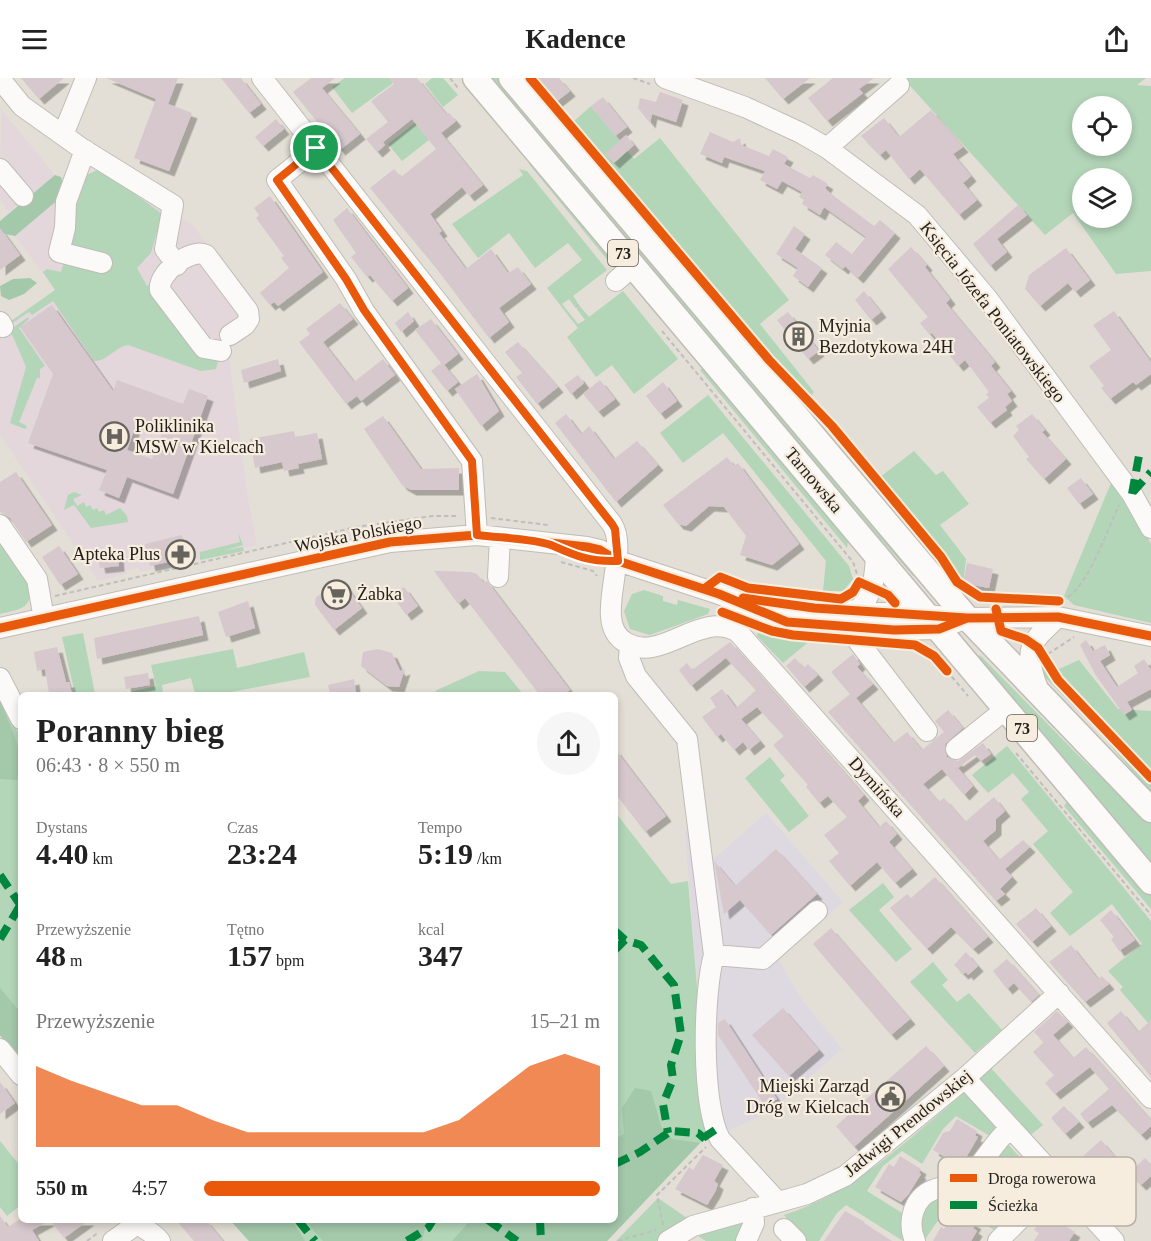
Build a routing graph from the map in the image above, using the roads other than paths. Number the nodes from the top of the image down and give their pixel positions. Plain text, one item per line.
1 (86, 78) edge
2 (262, 78) edge
3 (511, 78) edge
4 (0, 79) edge
5 (660, 82) edge
6 (470, 86) edge
7 (899, 86) dead end
8 (63, 135) junction
9 (316, 148) junction
10 (827, 148) junction
11 (85, 150) junction
12 (0, 169) edge
13 (23, 196) dead end
14 (102, 263) dead end
15 (177, 265) junction
16 (0, 525) edge
17 (1151, 528) edge
18 (477, 535) junction
19 (500, 538) junction
20 (876, 554) junction
21 (618, 561) junction
22 (498, 577) dead end
23 (1058, 609) junction
24 (967, 618) junction
25 (44, 619) junction
26 (852, 620) junction
27 (933, 622) junction
28 (0, 628) edge
29 (1151, 636) edge
30 (630, 645) junction
31 (0, 678) edge
32 (1040, 694) junction
33 (1006, 709) junction
34 (18, 713) edge
35 (927, 731) dead end
36 (956, 749) dead end
37 (1151, 810) edge
38 (1151, 882) edge
39 (818, 911) dead end
40 (714, 955) junction
41 (1059, 993) junction
42 (0, 1049) edge
43 (18, 1071) edge
44 (965, 1078) junction
45 (1151, 1098) edge
46 (1010, 1128) junction
47 (984, 1157) edge
48 (1037, 1157) edge
49 (938, 1190) edge
50 (777, 1201) junction
51 (753, 1208) junction
52 (134, 1223) edge
53 (137, 1223) edge
54 (1013, 1226) edge
55 (1100, 1226) edge
56 (113, 1241) edge
57 (160, 1241) edge
58 (668, 1241) edge
59 (746, 1241) edge
60 (915, 1241) edge
61 (998, 1241) edge
62 (1114, 1241) edge

1 - 8 street
2 - 9 street
3 - 24 main road, Tarnowska / 73
4 - 8 street
5 - 10 street, Księcia Józefa Poniatowskiego
6 - 20 main road, Tarnowska / 73
7 - 10 street
8 - 11 street
9 - 18 street
9 - 21 street
10 - 17 street, Księcia Józefa Poniatowskiego
11 - 14 street
11 - 15 street
12 - 13 street
15 - 15 street
16 - 25 street
18 - 19 street, Wojska Polskiego
18 - 25 street, Wojska Polskiego
19 - 21 street, Wojska Polskiego
19 - 22 street
20 - 26 street
20 - 27 main road, Tarnowska / 73
21 - 26 street, Wojska Polskiego
21 - 30 street
23 - 24 street, Wojska Polskiego
23 - 29 street, Wojska Polskiego
23 - 32 street
24 - 27 street, Wojska Polskiego
24 - 32 main road, Tarnowska / 73
25 - 28 street, Wojska Polskiego
26 - 27 street, Wojska Polskiego
26 - 35 street
27 - 33 main road, Tarnowska / 73
30 - 40 street
30 - 41 street, Dymińska
31 - 34 street
32 - 37 main road, Tarnowska / 73
33 - 36 street
33 - 38 main road, Tarnowska / 73
39 - 40 street
40 - 50 street
41 - 44 street, Jadwigi Prendowskiej
41 - 45 street, Dymińska
42 - 43 street
44 - 46 street
44 - 50 street, Jadwigi Prendowskiej
46 - 47 street
46 - 48 street
49 - 60 street
50 - 51 street, Jadwigi Prendowskiej
51 - 58 street, Jadwigi Prendowskiej
51 - 59 street
52 - 56 street
53 - 57 street
54 - 61 street
55 - 62 street

